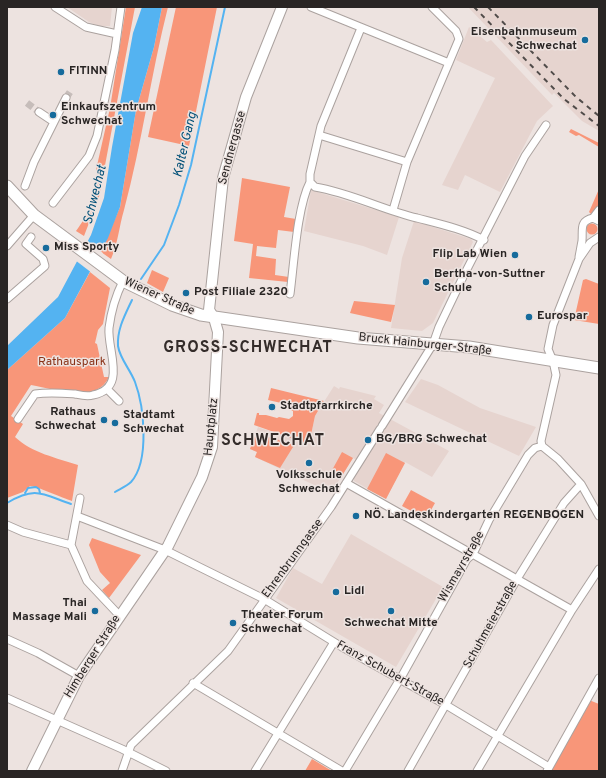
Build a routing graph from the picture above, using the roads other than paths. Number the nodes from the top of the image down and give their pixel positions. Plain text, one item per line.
1 (55, 7) edge
2 (121, 7) edge
3 (282, 7) edge
4 (311, 7) edge
5 (432, 7) edge
6 (362, 28) junction
7 (117, 34) junction
8 (449, 63) junction
9 (66, 98) tunnel mouth
10 (40, 112) tunnel mouth
11 (54, 122) junction
12 (546, 125) dead end
13 (319, 135) junction
14 (407, 162) junction
15 (310, 182) junction
16 (7, 186) edge
17 (25, 186) dead end
18 (53, 203) dead end
19 (393, 210) junction
20 (599, 210) edge
21 (34, 215) junction
22 (596, 220) edge
23 (582, 233) junction
24 (31, 237) dead end
25 (597, 238) edge
26 (484, 240) junction
27 (7, 246) edge
28 (579, 259) junction
29 (123, 281) junction
30 (290, 294) dead end
31 (7, 299) edge
32 (214, 318) junction
33 (433, 344) junction
34 (553, 361) junction
35 (599, 368) edge
36 (107, 389) junction
37 (119, 401) dead end
38 (18, 420) dead end
39 (542, 446) junction
40 (346, 483) junction
41 (581, 484) junction
42 (80, 498) dead end
43 (77, 516) junction
44 (599, 516) edge
45 (7, 525) edge
46 (70, 545) junction
47 (165, 550) junction
48 (473, 554) junction
49 (599, 569) edge
50 (518, 579) junction
51 (264, 599) junction
52 (572, 610) junction
53 (119, 615) junction
54 (7, 639) edge
55 (334, 642) junction
56 (79, 676) junction
57 (599, 678) edge
58 (400, 680) junction
59 (193, 683) junction
60 (7, 698) edge
61 (446, 705) junction
62 (57, 720) junction
63 (278, 734) junction
64 (498, 736) junction
65 (128, 752) junction
66 (548, 769) edge
67 (32, 771) edge
68 (122, 771) edge
69 (166, 771) edge
70 (255, 771) edge
71 (343, 771) edge
72 (408, 771) edge
73 (477, 771) edge

1 - 7 street
2 - 7 street
3 - 32 main road, Sendnergasse
4 - 6 street
5 - 8 street
6 - 8 street
6 - 13 street
7 - 18 street
8 - 14 street
9 - 11 street
10 - 11 street
11 - 17 street
12 - 26 street, Ehrenbrunngasse
13 - 14 street
13 - 15 street
14 - 19 street
15 - 19 street
15 - 30 street
16 - 21 main road, Wiener Straße
19 - 26 street
20 - 22 street
21 - 27 street
21 - 29 main road, Wiener Straße
22 - 23 street
23 - 25 street
23 - 28 street
24 - 31 street
25 - 28 street
26 - 33 street, Ehrenbrunngasse
28 - 34 street
29 - 32 main road, Wiener Straße
29 - 36 street
32 - 33 main road, Bruck Hainburger-Straße
32 - 47 main road, Hauptplatz
33 - 34 main road, Bruck Hainburger-Straße
33 - 40 street, Ehrenbrunngasse
34 - 35 main road, Bruck Hainburger-Straße
34 - 39 street
36 - 37 street
36 - 38 street
39 - 41 street
39 - 48 street, Wismayrstraße
40 - 48 street
40 - 51 street, Ehrenbrunngasse
41 - 44 street
41 - 50 street, Schuhmeierstraße
42 - 43 street
43 - 46 street
43 - 47 street, Franz Schubert-Straße
45 - 46 street
46 - 53 street
47 - 51 street, Franz Schubert-Straße
47 - 53 main road, Himberger Straße
48 - 50 street
48 - 58 street, Wismayrstraße
49 - 52 street
50 - 52 street
50 - 61 street, Schuhmeierstraße
51 - 55 street, Franz Schubert-Straße
51 - 59 street, Ehrenbrunngasse
52 - 64 street
53 - 56 main road, Himberger Straße
54 - 56 street
55 - 58 street, Franz Schubert-Straße
55 - 63 street
56 - 62 main road, Himberger Straße
57 - 66 street
58 - 61 street, Franz Schubert-Straße
58 - 71 street, Wismayrstraße
59 - 63 street
59 - 65 street, Ehrenbrunngasse
60 - 62 street
61 - 64 street, Franz Schubert-Straße
61 - 72 street, Schuhmeierstraße
62 - 65 street
62 - 67 main road, Himberger Straße
63 - 70 street
63 - 71 street
64 - 66 street, Franz Schubert-Straße
64 - 73 street
65 - 68 street, Ehrenbrunngasse
65 - 69 street

